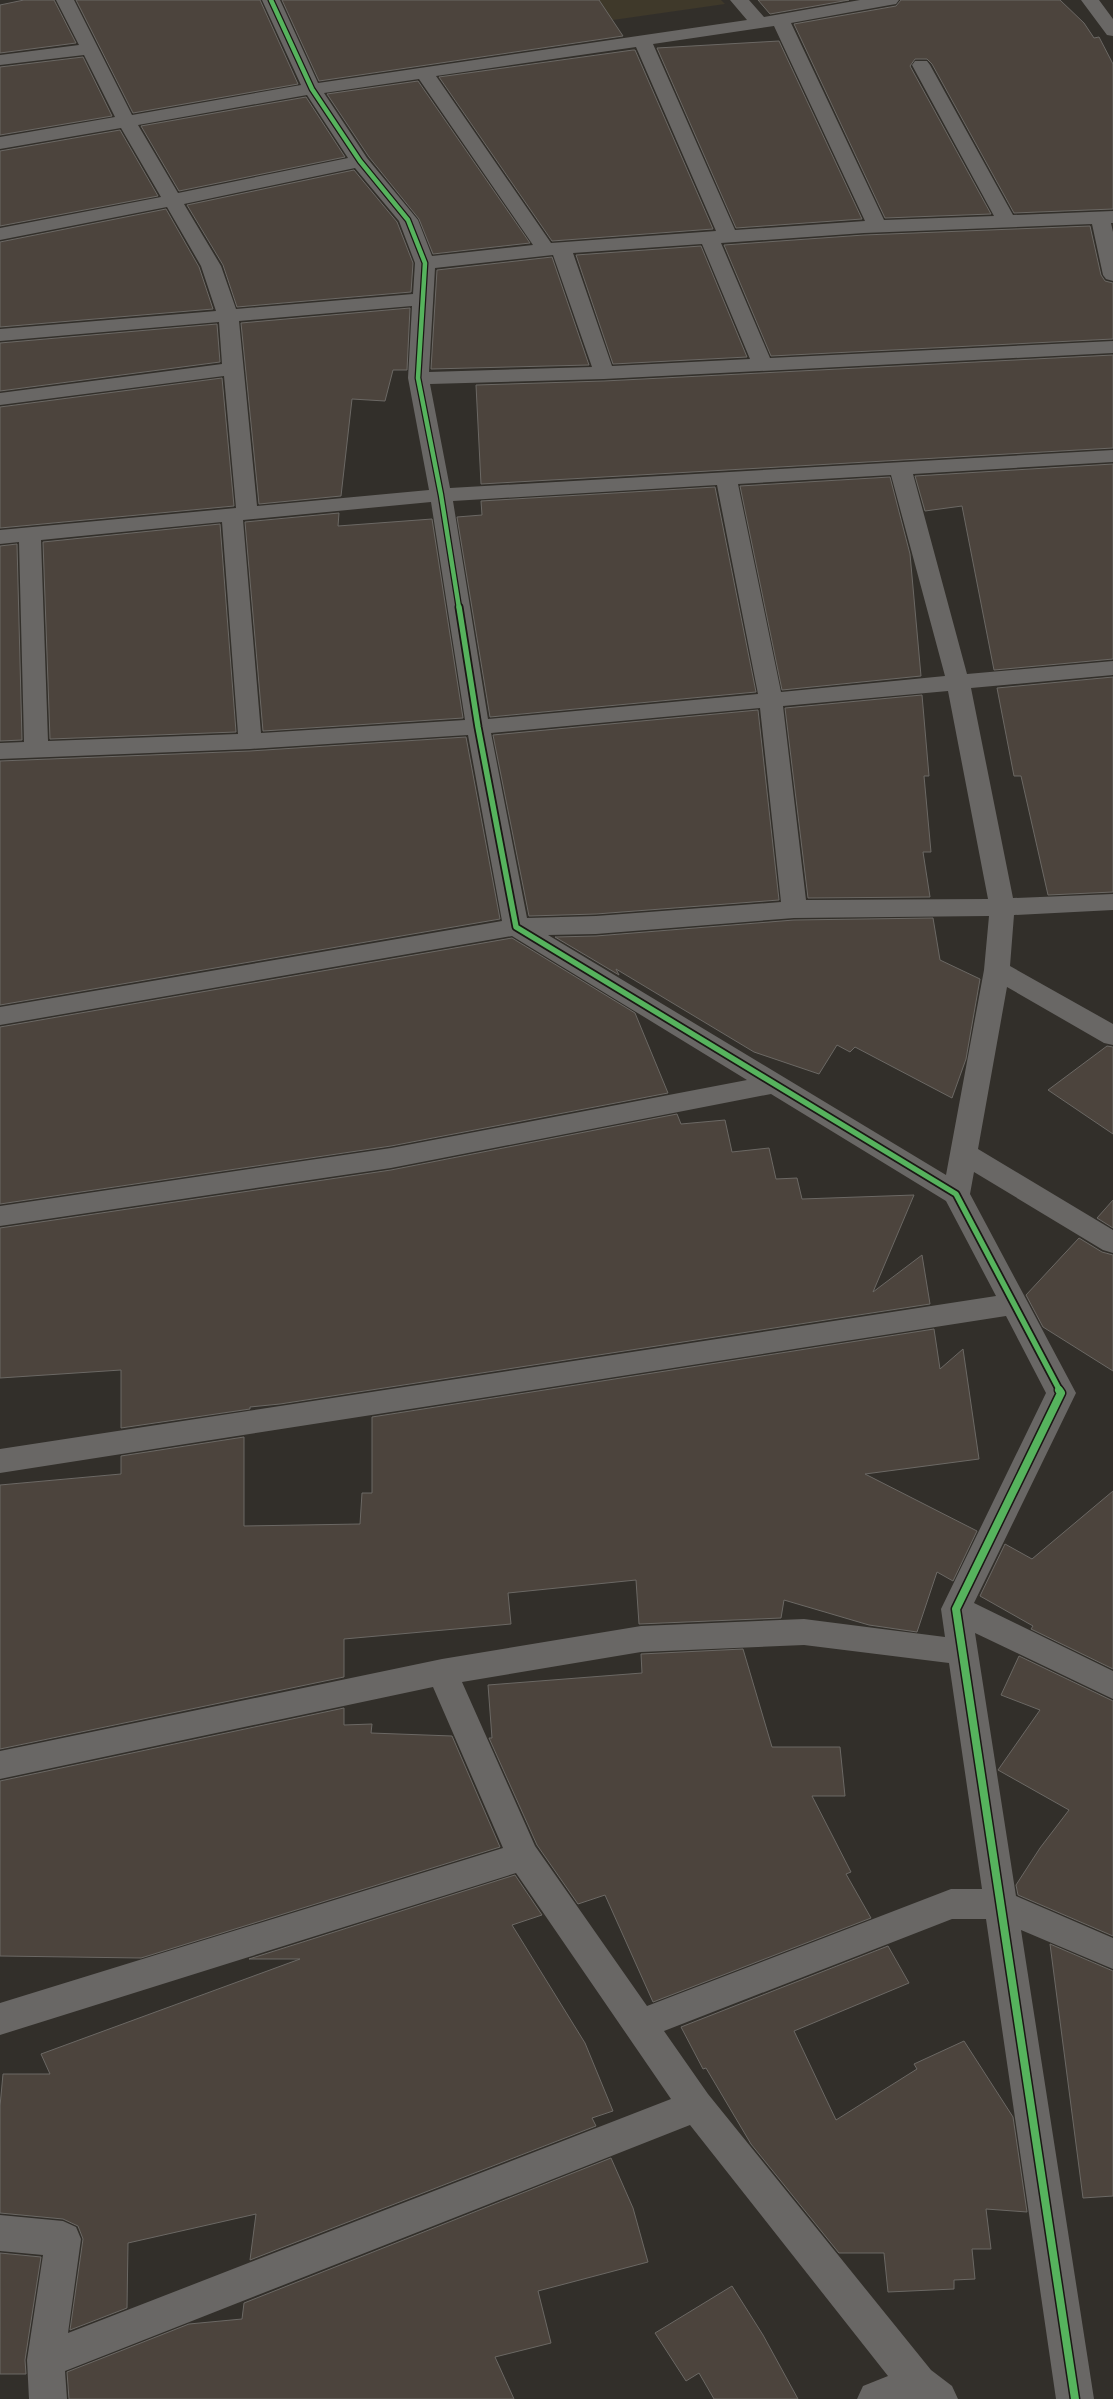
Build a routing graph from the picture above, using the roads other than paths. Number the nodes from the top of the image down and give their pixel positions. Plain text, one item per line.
1 (64, 0) edge
2 (271, 0) edge
3 (739, 0) edge
4 (890, 0) edge
5 (1090, 0) edge
6 (780, 19) junction
7 (760, 23) junction
8 (1113, 30) edge
9 (642, 40) junction
10 (89, 49) junction
11 (0, 60) edge
12 (921, 66) dead end
13 (424, 72) junction
14 (312, 89) junction
15 (126, 120) junction
16 (0, 143) edge
17 (360, 161) junction
18 (174, 200) junction
19 (1107, 217) edge
20 (1006, 221) junction
21 (877, 226) junction
22 (0, 234) edge
23 (718, 237) junction
24 (553, 249) junction
25 (425, 263) junction
26 (1113, 275) edge
27 (423, 300) junction
28 (228, 315) junction
29 (0, 335) edge
30 (1113, 347) edge
31 (763, 364) junction
32 (233, 369) junction
33 (604, 373) junction
34 (418, 378) junction
35 (0, 399) edge
36 (1113, 456) edge
37 (900, 467) junction
38 (726, 479) junction
39 (441, 495) junction
40 (240, 514) junction
41 (30, 534) junction
42 (0, 537) edge
43 (1113, 668) edge
44 (958, 683) junction
45 (771, 701) junction
46 (478, 727) junction
47 (250, 741) junction
48 (0, 751) edge
49 (36, 751) junction
50 (1113, 902) edge
51 (1002, 907) junction
52 (794, 909) junction
53 (516, 926) junction
54 (998, 970) junction
55 (0, 1016) edge
56 (1113, 1036) edge
57 (775, 1084) junction
58 (963, 1153) junction
59 (956, 1194) junction
60 (0, 1216) edge
61 (1113, 1243) edge
62 (1014, 1304) junction
63 (0, 1462) edge
64 (956, 1609) junction
65 (962, 1652) junction
66 (442, 1672) junction
67 (1113, 1686) edge
68 (0, 1765) edge
69 (523, 1856) junction
70 (999, 1904) junction
71 (1113, 1954) edge
72 (0, 2019) edge
73 (639, 2024) junction
74 (696, 2106) junction
75 (0, 2233) edge
76 (46, 2360) junction
77 (928, 2391) edge
78 (48, 2399) edge
79 (876, 2399) edge
80 (1075, 2399) edge

1 - 10 street
2 - 14 street
3 - 7 street
4 - 6 street
5 - 8 street
6 - 7 street
6 - 21 street
7 - 9 street
9 - 13 street
9 - 23 street
10 - 11 street
10 - 15 street
12 - 20 street
13 - 14 street
13 - 24 street
14 - 15 street
14 - 17 street
15 - 16 street
15 - 18 street
17 - 18 street
17 - 25 street
18 - 22 street
18 - 28 street
19 - 20 street
19 - 26 street
20 - 21 street
21 - 23 street
23 - 24 street
23 - 31 street
24 - 25 street
24 - 33 street
25 - 27 street
27 - 28 street
27 - 34 street
28 - 29 street
28 - 32 street
30 - 31 street
31 - 33 street
32 - 35 street
32 - 40 street
33 - 34 street
34 - 39 street
36 - 37 street
37 - 38 street
37 - 44 street
38 - 39 street
38 - 45 street
39 - 40 street
39 - 46 street
40 - 41 street
40 - 47 street
41 - 42 street
41 - 49 street
43 - 44 street
44 - 45 street
44 - 51 street
45 - 46 street
45 - 52 street
46 - 47 street
46 - 53 street
47 - 49 street
48 - 49 street
50 - 51 street
51 - 52 street
51 - 54 street
52 - 53 street
53 - 55 street
53 - 57 street
54 - 56 street
54 - 58 street
57 - 59 street
57 - 60 street
58 - 59 street
58 - 61 street
59 - 62 street
62 - 63 street
62 - 64 street
64 - 65 street
64 - 67 street
65 - 66 street
65 - 70 street
66 - 68 street
66 - 69 street
69 - 72 street
69 - 73 street
70 - 71 street
70 - 73 street
70 - 80 street
73 - 74 street
74 - 76 street
74 - 77 street
75 - 76 street
76 - 78 street
77 - 79 street

